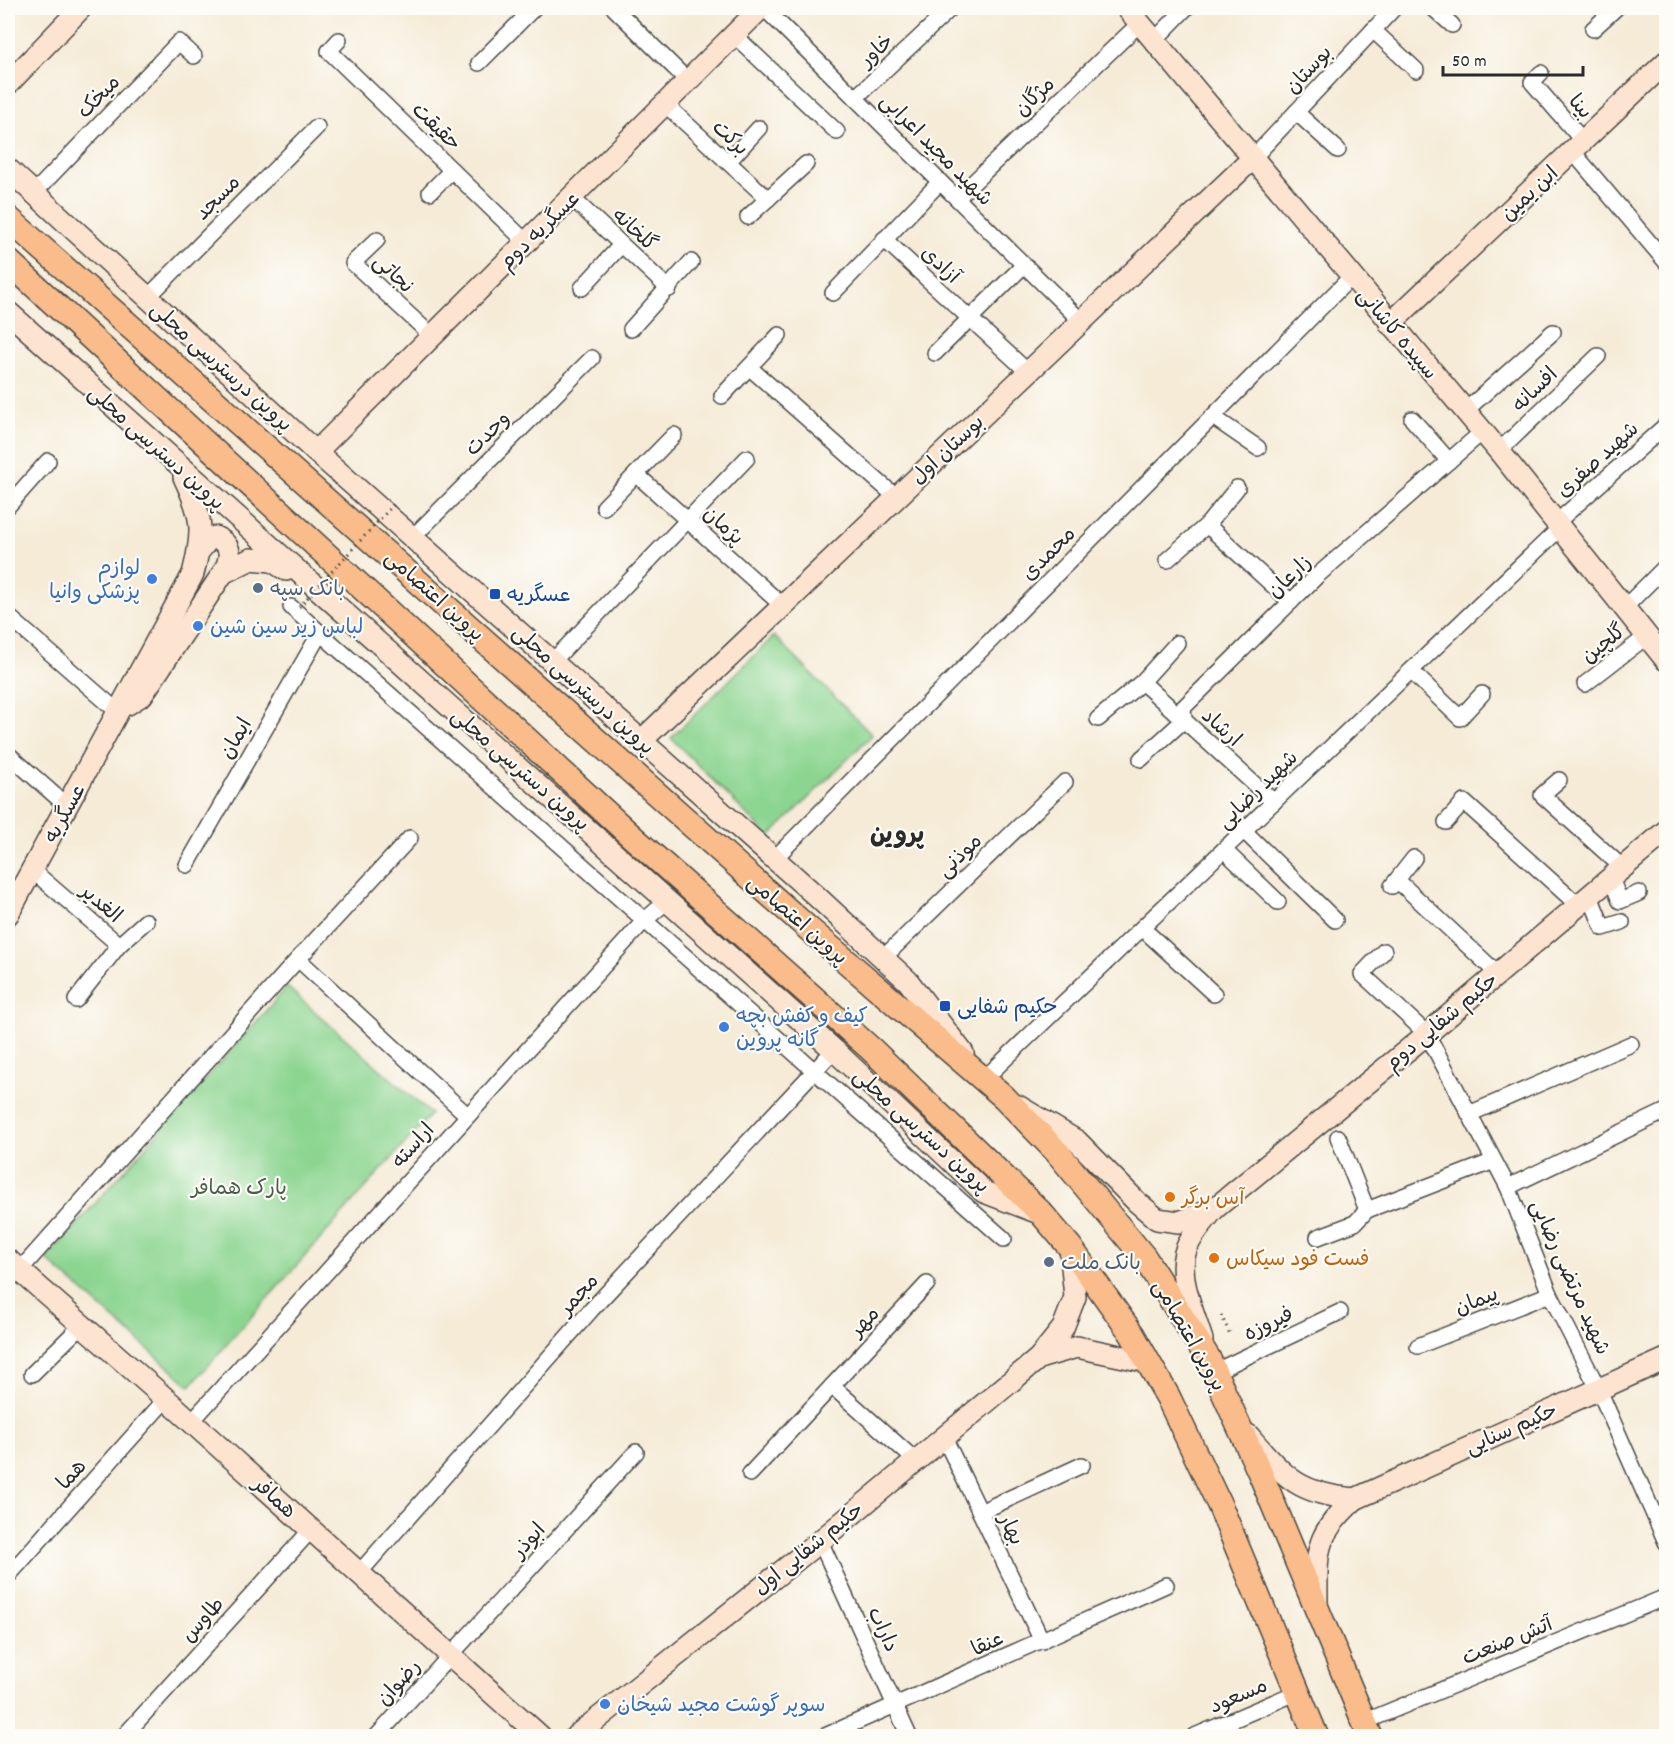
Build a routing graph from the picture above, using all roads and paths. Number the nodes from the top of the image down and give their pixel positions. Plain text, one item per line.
1 (81, 8) edge
2 (534, 8) edge
3 (617, 8) edge
4 (763, 8) edge
5 (951, 8) edge
6 (1186, 8) edge
7 (1394, 8) edge
8 (1433, 8) edge
9 (1616, 8) edge
10 (1134, 15) edge
11 (1452, 25) dead end
12 (1593, 29) dead end
13 (1373, 30) junction
14 (734, 35) junction
15 (339, 40) dead end
16 (1154, 41) junction
17 (194, 56) dead end
18 (1666, 62) edge
19 (479, 63) dead end
20 (1416, 70) dead end
21 (1541, 73) dead end
22 (688, 81) junction
23 (8, 84) edge
24 (855, 98) junction
25 (666, 105) junction
26 (1296, 112) junction
27 (317, 127) dead end
28 (759, 128) dead end
29 (837, 132) dead end
30 (1578, 146) junction
31 (1338, 150) dead end
32 (1252, 159) junction
33 (728, 162) junction
34 (806, 164) dead end
35 (8, 169) edge
36 (452, 170) junction
37 (940, 182) junction
38 (430, 192) dead end
39 (34, 193) junction
40 (572, 198) junction
41 (957, 198) junction
42 (768, 199) junction
43 (8, 209) edge
44 (8, 218) edge
45 (748, 218) dead end
46 (884, 239) junction
47 (377, 240) dead end
48 (526, 242) junction
49 (37, 244) junction
50 (621, 245) junction
51 (691, 262) dead end
52 (1666, 262) edge
53 (1024, 265) junction
54 (13, 267) edge
55 (1351, 277) junction
56 (582, 288) dead end
57 (669, 289) junction
58 (834, 293) dead end
59 (147, 298) junction
60 (8, 312) edge
61 (969, 319) junction
62 (1080, 320) junction
63 (1390, 324) junction
64 (631, 329) dead end
65 (1553, 332) dead end
66 (778, 335) dead end
67 (432, 336) junction
68 (935, 352) dead end
69 (1598, 356) dead end
70 (591, 358) dead end
71 (750, 368) junction
72 (1028, 372) junction
73 (722, 396) dead end
74 (1464, 412) junction
75 (1213, 417) junction
76 (1412, 419) dead end
77 (1666, 425) edge
78 (1481, 433) junction
79 (674, 435) dead end
80 (1258, 448) dead end
81 (1499, 451) junction
82 (316, 452) junction
83 (747, 458) dead end
84 (48, 461) dead end
85 (1449, 461) junction
86 (180, 468) junction
87 (636, 474) junction
88 (1237, 488) dead end
89 (896, 497) junction
90 (396, 502) dead end
91 (8, 506) edge
92 (604, 507) dead end
93 (687, 520) junction
94 (1207, 525) junction
95 (1558, 526) junction
96 (413, 537) junction
97 (200, 550) junction
98 (1167, 560) dead end
99 (1666, 566) edge
100 (223, 573) junction
101 (315, 588) junction
102 (1291, 602) junction
103 (783, 606) junction
104 (1626, 606) junction
105 (295, 607) joint
106 (8, 616) edge
107 (320, 633) junction
108 (1647, 636) junction
109 (1177, 643) dead end
110 (1666, 660) edge
111 (553, 661) junction
112 (1411, 671) junction
113 (1142, 682) junction
114 (1585, 684) dead end
115 (1482, 694) dead end
116 (117, 711) junction
117 (1098, 718) dead end
118 (1184, 720) junction
119 (641, 741) junction
120 (8, 754) edge
121 (1141, 759) dead end
122 (1559, 780) dead end
123 (1065, 782) dead end
124 (1274, 802) junction
125 (68, 807) junction
126 (1446, 822) dead end
127 (1244, 831) junction
128 (1666, 831) edge
129 (410, 838) dead end
130 (1224, 850) junction
131 (1414, 858) dead end
132 (774, 859) junction
133 (187, 865) dead end
134 (32, 870) junction
135 (1617, 873) junction
136 (1639, 893) dead end
137 (668, 900) junction
138 (1585, 901) junction
139 (1278, 902) dead end
140 (8, 914) edge
141 (1335, 920) dead end
142 (146, 921) dead end
143 (644, 921) junction
144 (1622, 922) dead end
145 (1142, 928) junction
146 (119, 945) junction
147 (1384, 951) dead end
148 (883, 958) junction
149 (298, 959) junction
150 (1498, 974) junction
151 (1214, 994) dead end
152 (76, 1000) dead end
153 (1427, 1034) junction
154 (1631, 1044) dead end
155 (834, 1050) junction
156 (814, 1072) junction
157 (983, 1080) junction
158 (1004, 1097) junction
159 (1666, 1111) edge
160 (1469, 1114) junction
161 (467, 1115) junction
162 (1338, 1137) dead end
163 (1500, 1173) junction
164 (1214, 1209) junction
165 (1366, 1210) junction
166 (1041, 1213) junction
167 (1318, 1237) dead end
168 (1004, 1239) dead end
169 (1070, 1247) junction
170 (14, 1265) edge
171 (927, 1284) dead end
172 (1550, 1294) junction
173 (1340, 1312) dead end
174 (1221, 1315) dead end
175 (81, 1326) junction
176 (1230, 1334) dead end
177 (1418, 1346) dead end
178 (1039, 1358) junction
179 (1666, 1359) edge
180 (1148, 1362) junction
181 (1211, 1365) junction
182 (32, 1374) dead end
183 (832, 1386) junction
184 (1598, 1388) junction
185 (166, 1399) junction
186 (191, 1422) junction
187 (1238, 1423) junction
188 (943, 1436) junction
189 (636, 1452) dead end
190 (915, 1460) junction
191 (1082, 1465) dead end
192 (750, 1474) dead end
193 (1355, 1498) junction
194 (980, 1512) junction
195 (311, 1530) junction
196 (820, 1541) junction
197 (1666, 1542) edge
198 (359, 1573) junction
199 (8, 1576) edge
200 (1166, 1585) dead end
201 (1666, 1597) edge
202 (1317, 1609) junction
203 (1042, 1641) junction
204 (450, 1656) junction
205 (1298, 1692) junction
206 (897, 1707) junction
207 (1367, 1729) edge
208 (124, 1737) edge
209 (377, 1737) edge
210 (540, 1737) edge
211 (576, 1737) edge
212 (825, 1737) edge
213 (909, 1737) edge
214 (1196, 1737) edge
215 (1316, 1737) edge

1 - 23 street
2 - 19 street
3 - 22 street
4 - 14 street, عسگریه دوم
4 - 24 street, شهید مجید اعرابی
5 - 24 street, خاور
6 - 16 street
7 - 13 street, بوستان
8 - 11 street
9 - 12 street
10 - 16 street, سپیده کاشانی
10 - 41 street, مژگان
13 - 20 street
13 - 26 street, بوستان
14 - 22 street, عسگریه دوم
14 - 29 street
15 - 36 street, حقیقت
16 - 32 street, سپیده کاشانی
17 - 39 street, میخک
18 - 30 street, ابن یمین
21 - 30 street, بینا
22 - 25 street, عسگریه دوم
24 - 37 street, شهید مجید اعرابی
25 - 33 street, برکت
25 - 40 street, عسگریه دوم
26 - 31 street
26 - 32 street, بوستان
27 - 59 street, مسجد
28 - 33 street
30 - 52 street
30 - 63 street, ابن یمین
32 - 55 street, سپیده کاشانی
32 - 62 street, بوستان اول
33 - 42 street, برکت
34 - 42 street
35 - 39 street, پروین درسترسی محلی
36 - 38 street
36 - 48 street, حقیقت
37 - 41 street, شهید مجید اعرابی
37 - 46 street
39 - 59 street, پروین درسترسی محلی
40 - 48 street, عسگریه دوم
40 - 50 street, گلخانه
41 - 53 street, شهید مجید اعرابی
42 - 45 street
43 - 49 main road
44 - 49 main road
46 - 58 street
46 - 61 street, آزادی
47 - 67 street, نجاتی
48 - 67 street, عسگریه دوم
49 - 157 main road, پروین اعتصامی
50 - 56 street
50 - 57 street, گلخانه
51 - 57 street
53 - 61 street
53 - 62 street, شهید مجید اعرابی
54 - 166 main road, پروین اعتصامی
55 - 63 street, سپیده کاشانی
55 - 75 street, محمدی
57 - 64 street
59 - 82 street, پروین درسترسی محلی
60 - 86 street, پروین دسترسی محلی
61 - 68 street
61 - 72 street, آزادی
62 - 72 street, بوستان اول
63 - 74 street, سپیده کاشانی
65 - 74 street
66 - 71 street
67 - 82 street, عسگریه دوم
69 - 81 street, افسانه
70 - 96 street, وحدت
71 - 73 street
71 - 89 street
72 - 89 street, بوستان اول
74 - 78 street, سپیده کاشانی
75 - 80 street
75 - 132 street, محمدی
76 - 85 street
77 - 95 street, شهید صفری
78 - 81 street, سپیده کاشانی
78 - 85 street, زارعان
79 - 87 street
81 - 95 street, سپیده کاشانی
82 - 96 street, پروین درسترسی محلی
83 - 93 street
84 - 91 street
85 - 102 street, زارعان
86 - 97 street, عسگریه
86 - 101 street, پروین دسترسی محلی
87 - 92 street
87 - 93 street, پژمان
88 - 94 street
89 - 103 street, بوستان اول
90 - 105 path, bridge
93 - 103 street, پژمان
93 - 111 street
94 - 98 street
94 - 102 street
95 - 104 street, سپیده کاشانی
95 - 112 street, شهید رضایی
96 - 111 street, پروین درسترسی محلی
97 - 100 street
97 - 116 street, عسگریه
99 - 104 street
100 - 101 street
100 - 116 street
101 - 137 street, پروین دسترسی محلی
102 - 118 street, زارعان
103 - 119 street, بوستان اول
104 - 108 street, سپیده کاشانی
105 - 107 street
106 - 116 street
107 - 133 street, ایمان
107 - 143 street
108 - 110 street, سپیده کاشانی
108 - 114 street, گلچین
109 - 113 street
111 - 119 street, پروین درسترسی محلی
112 - 115 street
112 - 124 street, شهید رضایی
113 - 117 street
113 - 118 street, ارشاد
116 - 125 street, عسگریه
118 - 121 street, زارعان
118 - 124 street, ارشاد
119 - 132 street, پروین درسترسی محلی
120 - 125 street
122 - 135 street
123 - 148 street, موذنی
124 - 127 street, شهید رضایی
125 - 134 street, عسگریه
126 - 138 street
127 - 130 street, شهید رضایی
127 - 141 street
128 - 135 street, حکیم شفایی دوم
129 - 149 street
130 - 139 street
130 - 145 street, شهید رضایی
131 - 150 street
132 - 148 street, پروین درسترسی محلی
134 - 140 street, عسگریه
134 - 146 street, الغدیر
135 - 136 street
135 - 138 street, حکیم شفایی دوم
137 - 143 street, اراسته
137 - 155 street, پروین دسترسی محلی
138 - 144 street
138 - 150 street, حکیم شفایی دوم
142 - 146 street
143 - 156 street
143 - 161 street, اراسته
145 - 151 street
145 - 157 street, شهید رضایی
146 - 152 street, الغدیر
147 - 153 street, شهید مرتضی رضایی
148 - 157 street, پروین درسترسی محلی
149 - 161 street
149 - 170 street
150 - 153 street, حکیم شفایی دوم
153 - 160 street, شهید مرتضی رضایی
153 - 164 street, حکیم شفایی دوم
154 - 160 street
155 - 156 street, مجمر
155 - 166 street, پروین دسترسی محلی
156 - 168 street
156 - 198 street, مجمر
157 - 158 main road, پروین اعتصامی
158 - 164 street
158 - 181 main road, پروین اعتصامی
159 - 163 street
160 - 163 street, شهید مرتضی رضایی
161 - 186 street, اراسته
162 - 165 street
163 - 165 street
163 - 172 street, شهید مرتضی رضایی
164 - 181 street
165 - 167 street
166 - 169 main road, پروین اعتصامی
169 - 178 street
169 - 180 main road, پروین اعتصامی
170 - 175 street, همافر
171 - 183 street, مهر
172 - 177 street, پیمان
172 - 184 street, شهید مرتضی رضایی
173 - 181 street, فیروزه
174 - 176 path
175 - 182 street
175 - 185 street, همافر
178 - 180 street
178 - 188 street, حکیم شفایی اول
179 - 184 street, حکیم سنایی
180 - 205 main road, پروین اعتصامی
181 - 187 main road, پروین اعتصامی
183 - 190 street
183 - 192 street, مهر
184 - 193 street, حکیم سنایی
184 - 197 street, شهید مرتضی رضایی
185 - 186 street, همافر
185 - 199 street, هما
186 - 195 street, همافر
187 - 193 street
187 - 202 main road, پروین اعتصامی
188 - 190 street, حکیم شفایی اول
188 - 194 street, بهار
189 - 204 street, ابوذر
190 - 196 street, حکیم شفایی اول
191 - 194 street
193 - 202 street
194 - 203 street, بهار
195 - 198 street, همافر
195 - 208 street, طاوس
196 - 206 street, داراب
196 - 211 street, حکیم شفایی اول
198 - 204 street, همافر
200 - 203 street, عنقا
201 - 207 street, آتش صنعت
202 - 207 main road, پروین اعتصامی
203 - 206 street, عنقا
204 - 209 street, رضوان
204 - 210 street, همافر
205 - 214 street, مسعود
205 - 215 main road, پروین اعتصامی
206 - 212 street, عنقا
206 - 213 street, داراب

